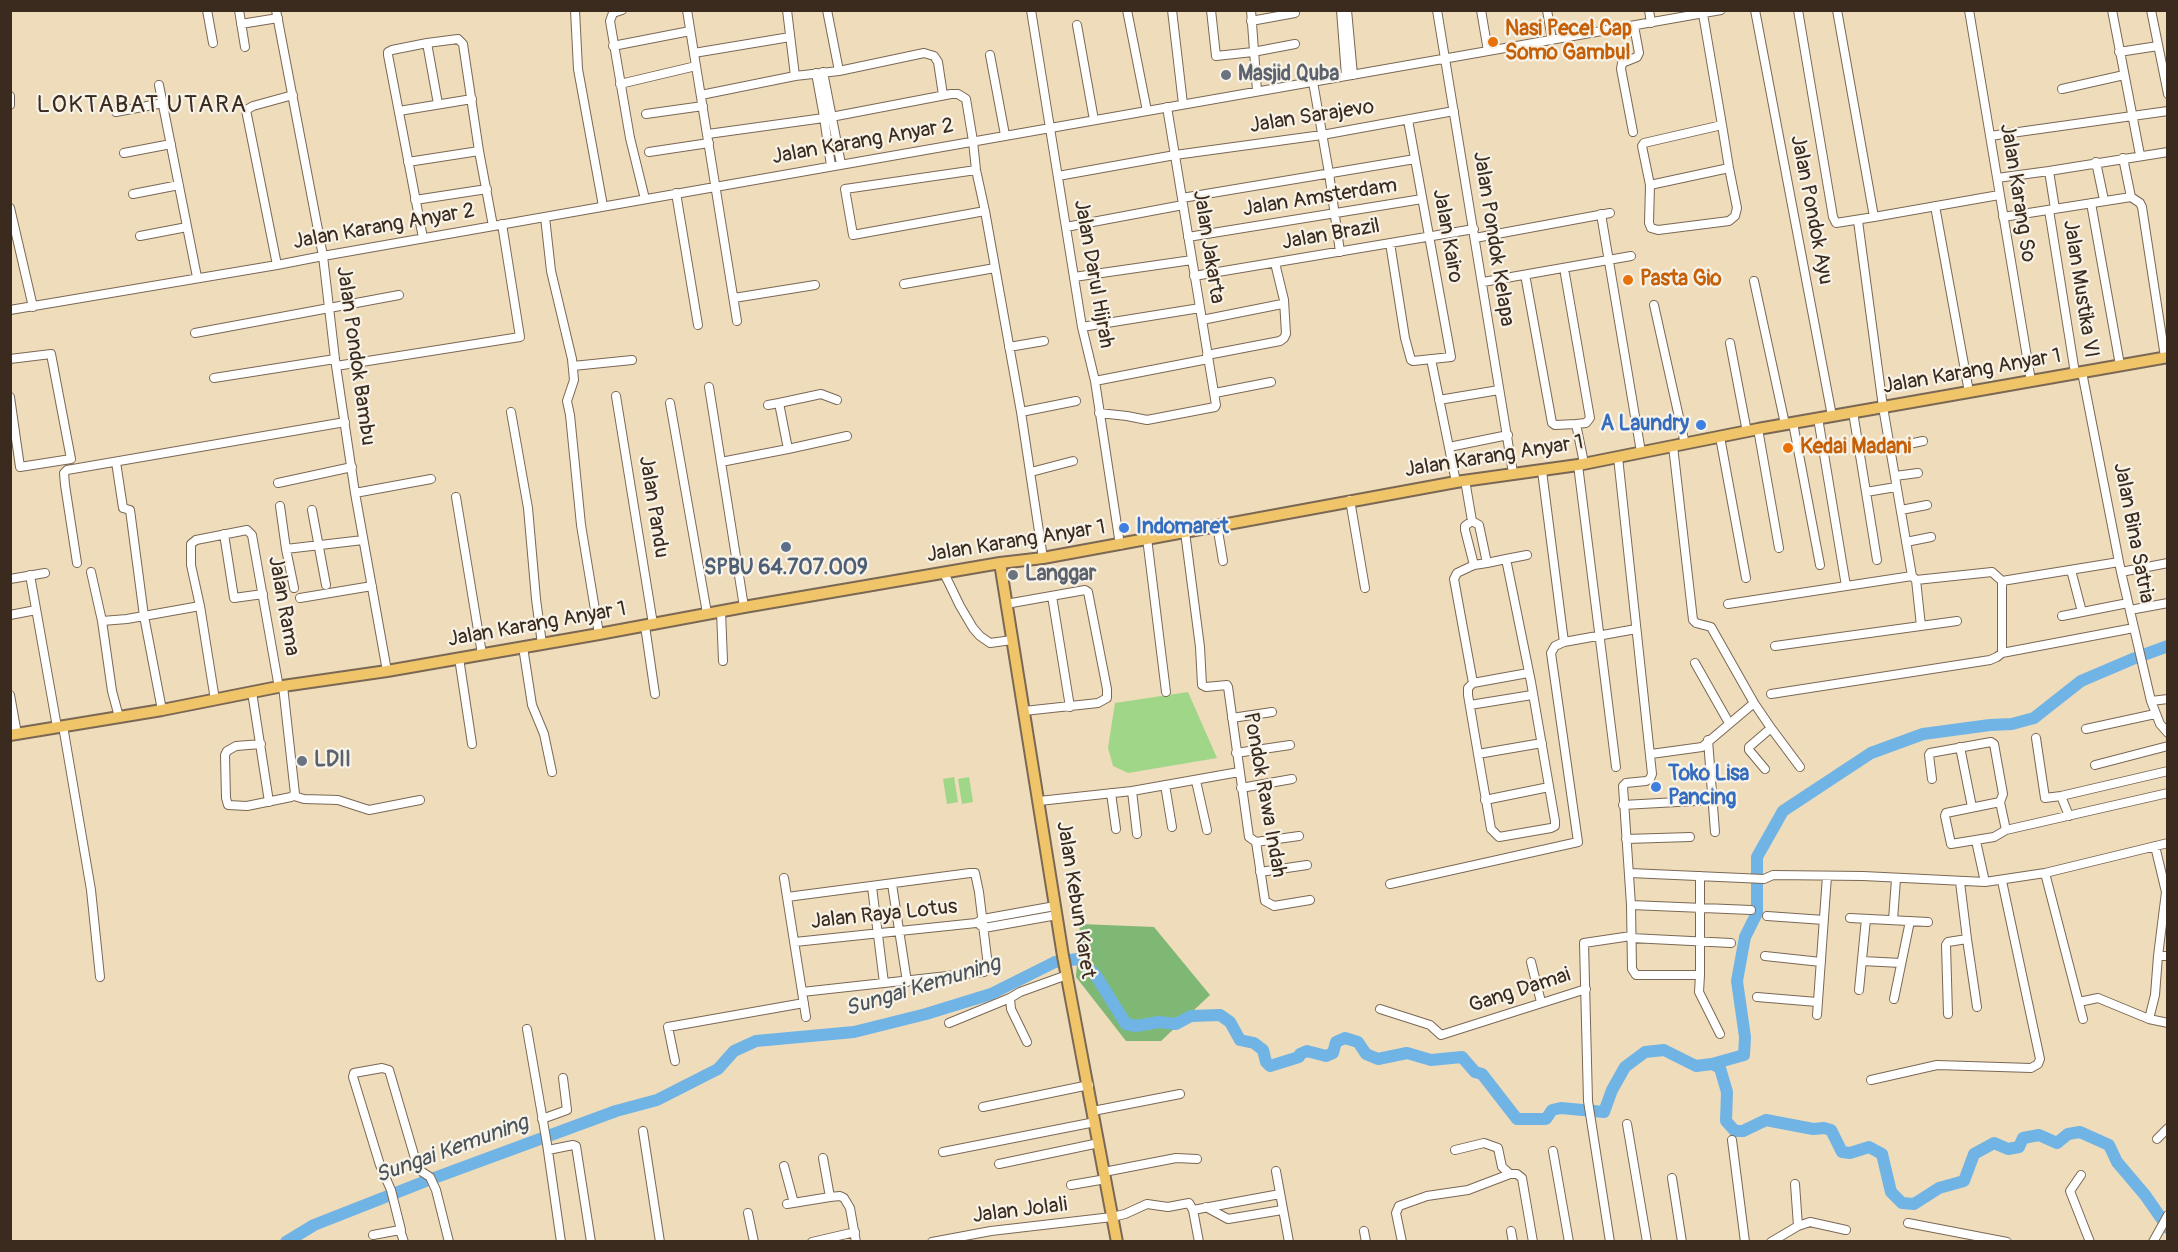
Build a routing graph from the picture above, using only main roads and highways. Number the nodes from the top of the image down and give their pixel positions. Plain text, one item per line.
1 (2166, 357) edge
2 (1000, 563) junction
3 (14, 735) edge
4 (1117, 1242) edge

1 - 2 main road, Jalan Karang Anyar 1
2 - 3 main road, Jalan Karang Anyar 1
2 - 4 main road, Jalan Kebun Karet

